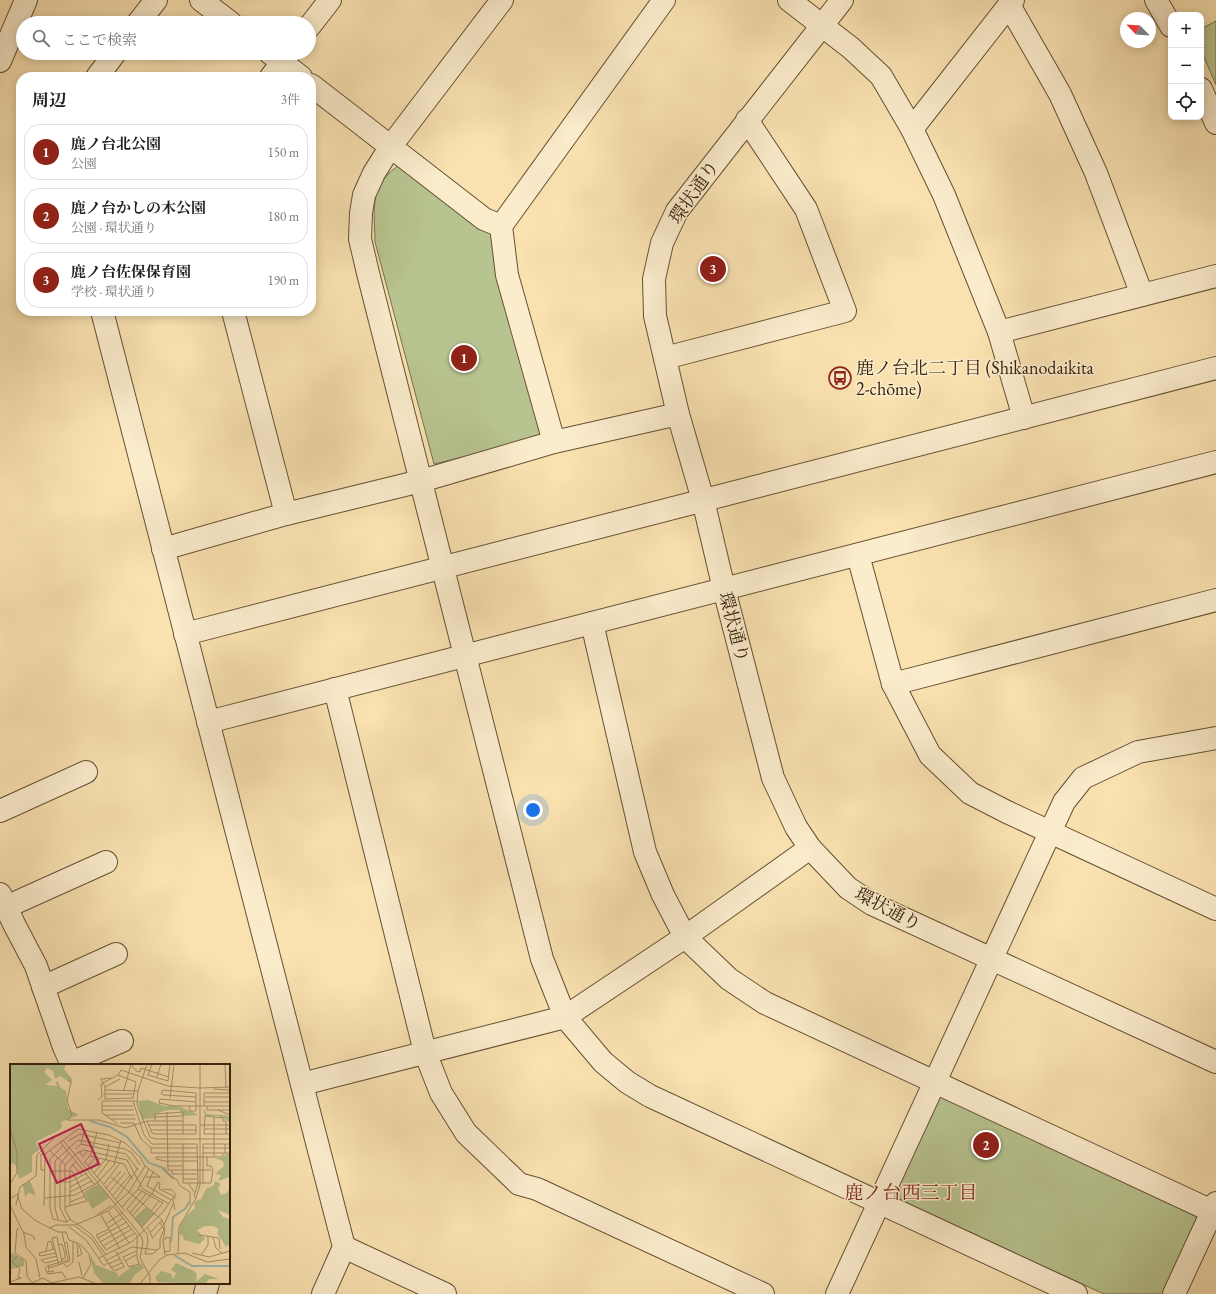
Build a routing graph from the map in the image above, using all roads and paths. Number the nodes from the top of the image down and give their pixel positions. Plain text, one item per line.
1 (26, 0) edge
2 (156, 0) edge
3 (201, 0) edge
4 (330, 0) edge
5 (502, 0) edge
6 (664, 0) edge
7 (789, 0) edge
8 (842, 0) edge
9 (1156, 0) edge
10 (1011, 2) edge
11 (19, 16) edge
12 (143, 16) edge
13 (222, 16) edge
14 (316, 18) edge
15 (1168, 21) edge
16 (16, 23) edge
17 (822, 25) junction
18 (110, 60) edge
19 (0, 61) edge
20 (278, 61) edge
21 (101, 72) edge
22 (294, 72) edge
23 (316, 89) edge
24 (1204, 96) edge
25 (746, 120) junction
26 (1216, 123) edge
27 (912, 129) junction
28 (390, 146) junction
29 (501, 226) junction
30 (1216, 276) edge
31 (1142, 295) junction
32 (103, 316) edge
33 (235, 316) edge
34 (999, 332) junction
35 (665, 358) junction
36 (1216, 368) edge
37 (678, 414) junction
38 (1024, 418) junction
39 (554, 442) junction
40 (1216, 462) edge
41 (421, 482) junction
42 (703, 500) junction
43 (286, 514) junction
44 (163, 549) junction
45 (858, 555) junction
46 (443, 567) junction
47 (724, 589) junction
48 (1216, 600) edge
49 (592, 623) junction
50 (185, 634) junction
51 (465, 656) junction
52 (893, 684) junction
53 (335, 689) junction
54 (208, 722) junction
55 (1216, 738) edge
56 (86, 772) dead end
57 (0, 811) edge
58 (1051, 832) junction
59 (810, 848) junction
60 (106, 862) dead end
61 (3, 901) edge
62 (1216, 909) edge
63 (685, 937) junction
64 (116, 954) dead end
65 (992, 959) junction
66 (44, 987) junction
67 (565, 1017) junction
68 (122, 1041) dead end
69 (425, 1052) junction
70 (1216, 1062) edge
71 (71, 1064) edge
72 (935, 1082) junction
73 (302, 1084) junction
74 (879, 1203) junction
75 (1215, 1209) edge
76 (344, 1247) junction
77 (208, 1284) edge
78 (740, 1289) edge
79 (205, 1294) edge
80 (323, 1294) edge
81 (445, 1294) edge
82 (763, 1294) edge
83 (837, 1294) edge
84 (1076, 1294) edge
85 (1174, 1294) edge

1 - 11 street
2 - 12 street
3 - 13 street
4 - 14 street
5 - 28 street
6 - 29 street
7 - 17 street
8 - 17 street, 環状通り
9 - 15 street
10 - 27 street
10 - 31 street
16 - 19 street
17 - 25 street, 環状通り
17 - 27 street
18 - 21 street
20 - 22 street
23 - 28 street
24 - 26 street
25 - 35 street, 環状通り
25 - 35 street
27 - 34 street
28 - 29 street
28 - 41 street
29 - 39 street
30 - 31 street
31 - 34 street
32 - 44 street
33 - 43 street
34 - 38 street
35 - 37 street, 環状通り
36 - 38 street
37 - 39 street
37 - 42 street, 環状通り
38 - 42 street
39 - 41 street
40 - 45 street
41 - 43 street
41 - 46 street
42 - 46 street
42 - 47 street, 環状通り
43 - 44 street
44 - 50 street
45 - 47 street
45 - 52 street
46 - 50 street
46 - 51 street
47 - 49 street
47 - 59 street, 環状通り
48 - 52 street
49 - 51 street
49 - 63 street
50 - 54 street
51 - 53 street
51 - 67 street
52 - 58 street
53 - 54 street
53 - 69 street
54 - 73 street
55 - 58 street
56 - 57 street
58 - 62 street
58 - 65 street
59 - 63 street
59 - 65 street, 環状通り
60 - 61 street
61 - 66 street
63 - 67 street
63 - 72 street
64 - 66 street
65 - 70 street, 環状通り
65 - 72 street
66 - 71 street
67 - 69 street
67 - 74 street
68 - 71 street
69 - 73 street
69 - 78 street
72 - 74 street
72 - 75 street
73 - 76 street
74 - 83 street
74 - 84 street
75 - 85 street
76 - 80 street
76 - 81 street
77 - 79 street
78 - 82 street

